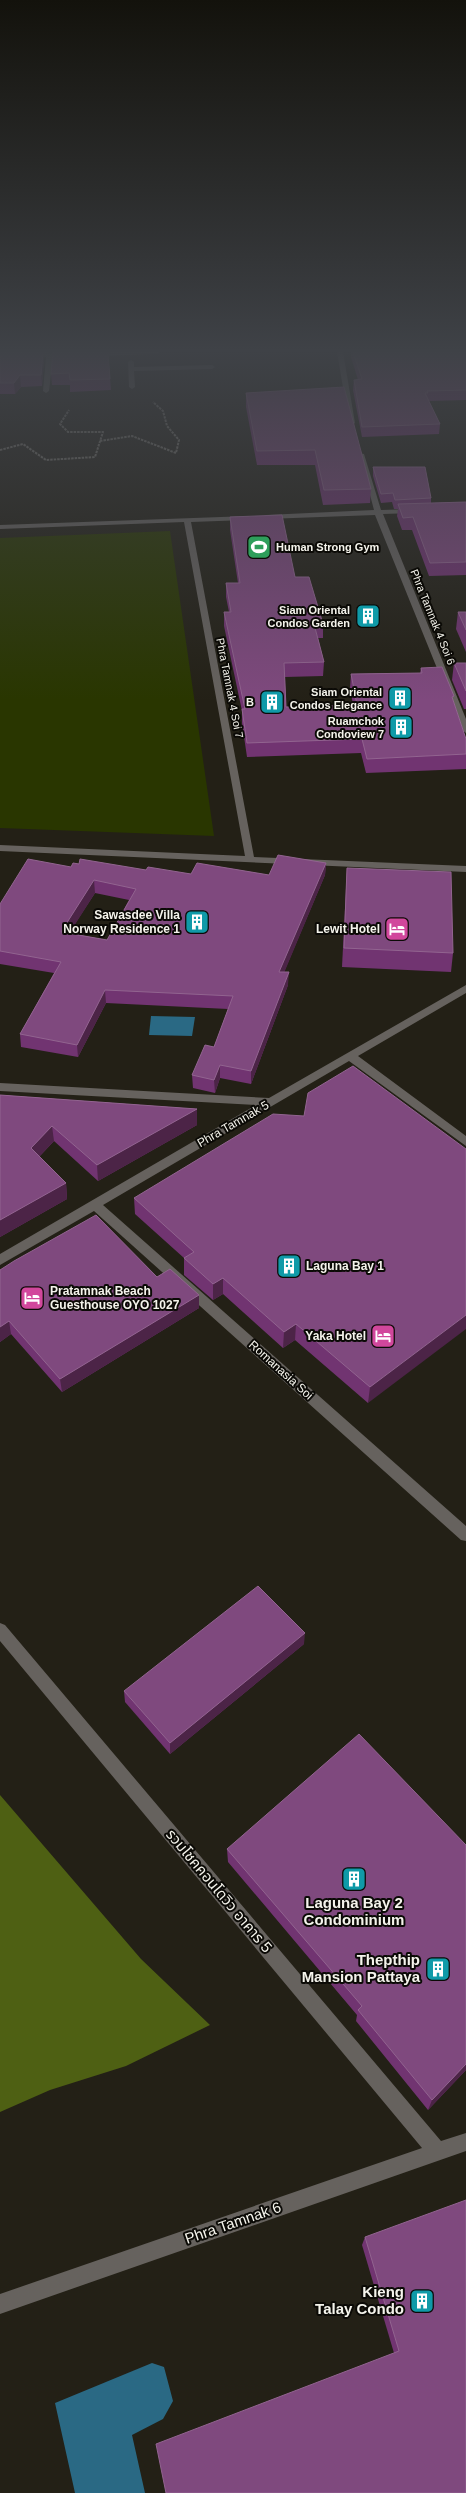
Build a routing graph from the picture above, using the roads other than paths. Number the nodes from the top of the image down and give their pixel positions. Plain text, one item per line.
1 (366, 468) edge
2 (419, 511) edge
3 (378, 512) junction
4 (186, 520) junction
5 (0, 527) edge
6 (466, 730) edge
7 (0, 848) edge
8 (250, 859) junction
9 (466, 869) edge
10 (466, 988) edge
11 (350, 1056) junction
12 (0, 1087) edge
13 (271, 1102) junction
14 (466, 1142) edge
15 (95, 1205) junction
16 (0, 1260) edge
17 (466, 1535) edge
18 (0, 1630) edge
19 (466, 2142) edge
20 (438, 2152) junction
21 (0, 2304) edge

1 - 3 street, Phra Tamnak 4 Soi 6
2 - 3 street
3 - 4 street
3 - 6 street, Phra Tamnak 4 Soi 6
4 - 5 street
4 - 8 street, Phra Tamnak 4 Soi 7
7 - 8 street
8 - 9 street
10 - 11 street, Phra Tamnak 5
11 - 13 street, Phra Tamnak 5
11 - 14 street
12 - 13 street
13 - 15 street, Phra Tamnak 5
15 - 16 street, Phra Tamnak 5
15 - 17 street, Romanasia Soi
18 - 20 street, รวมโชคคอนโดวิว อาคาร 5
19 - 20 street, Phra Tamnak 6
20 - 21 street, Phra Tamnak 6

